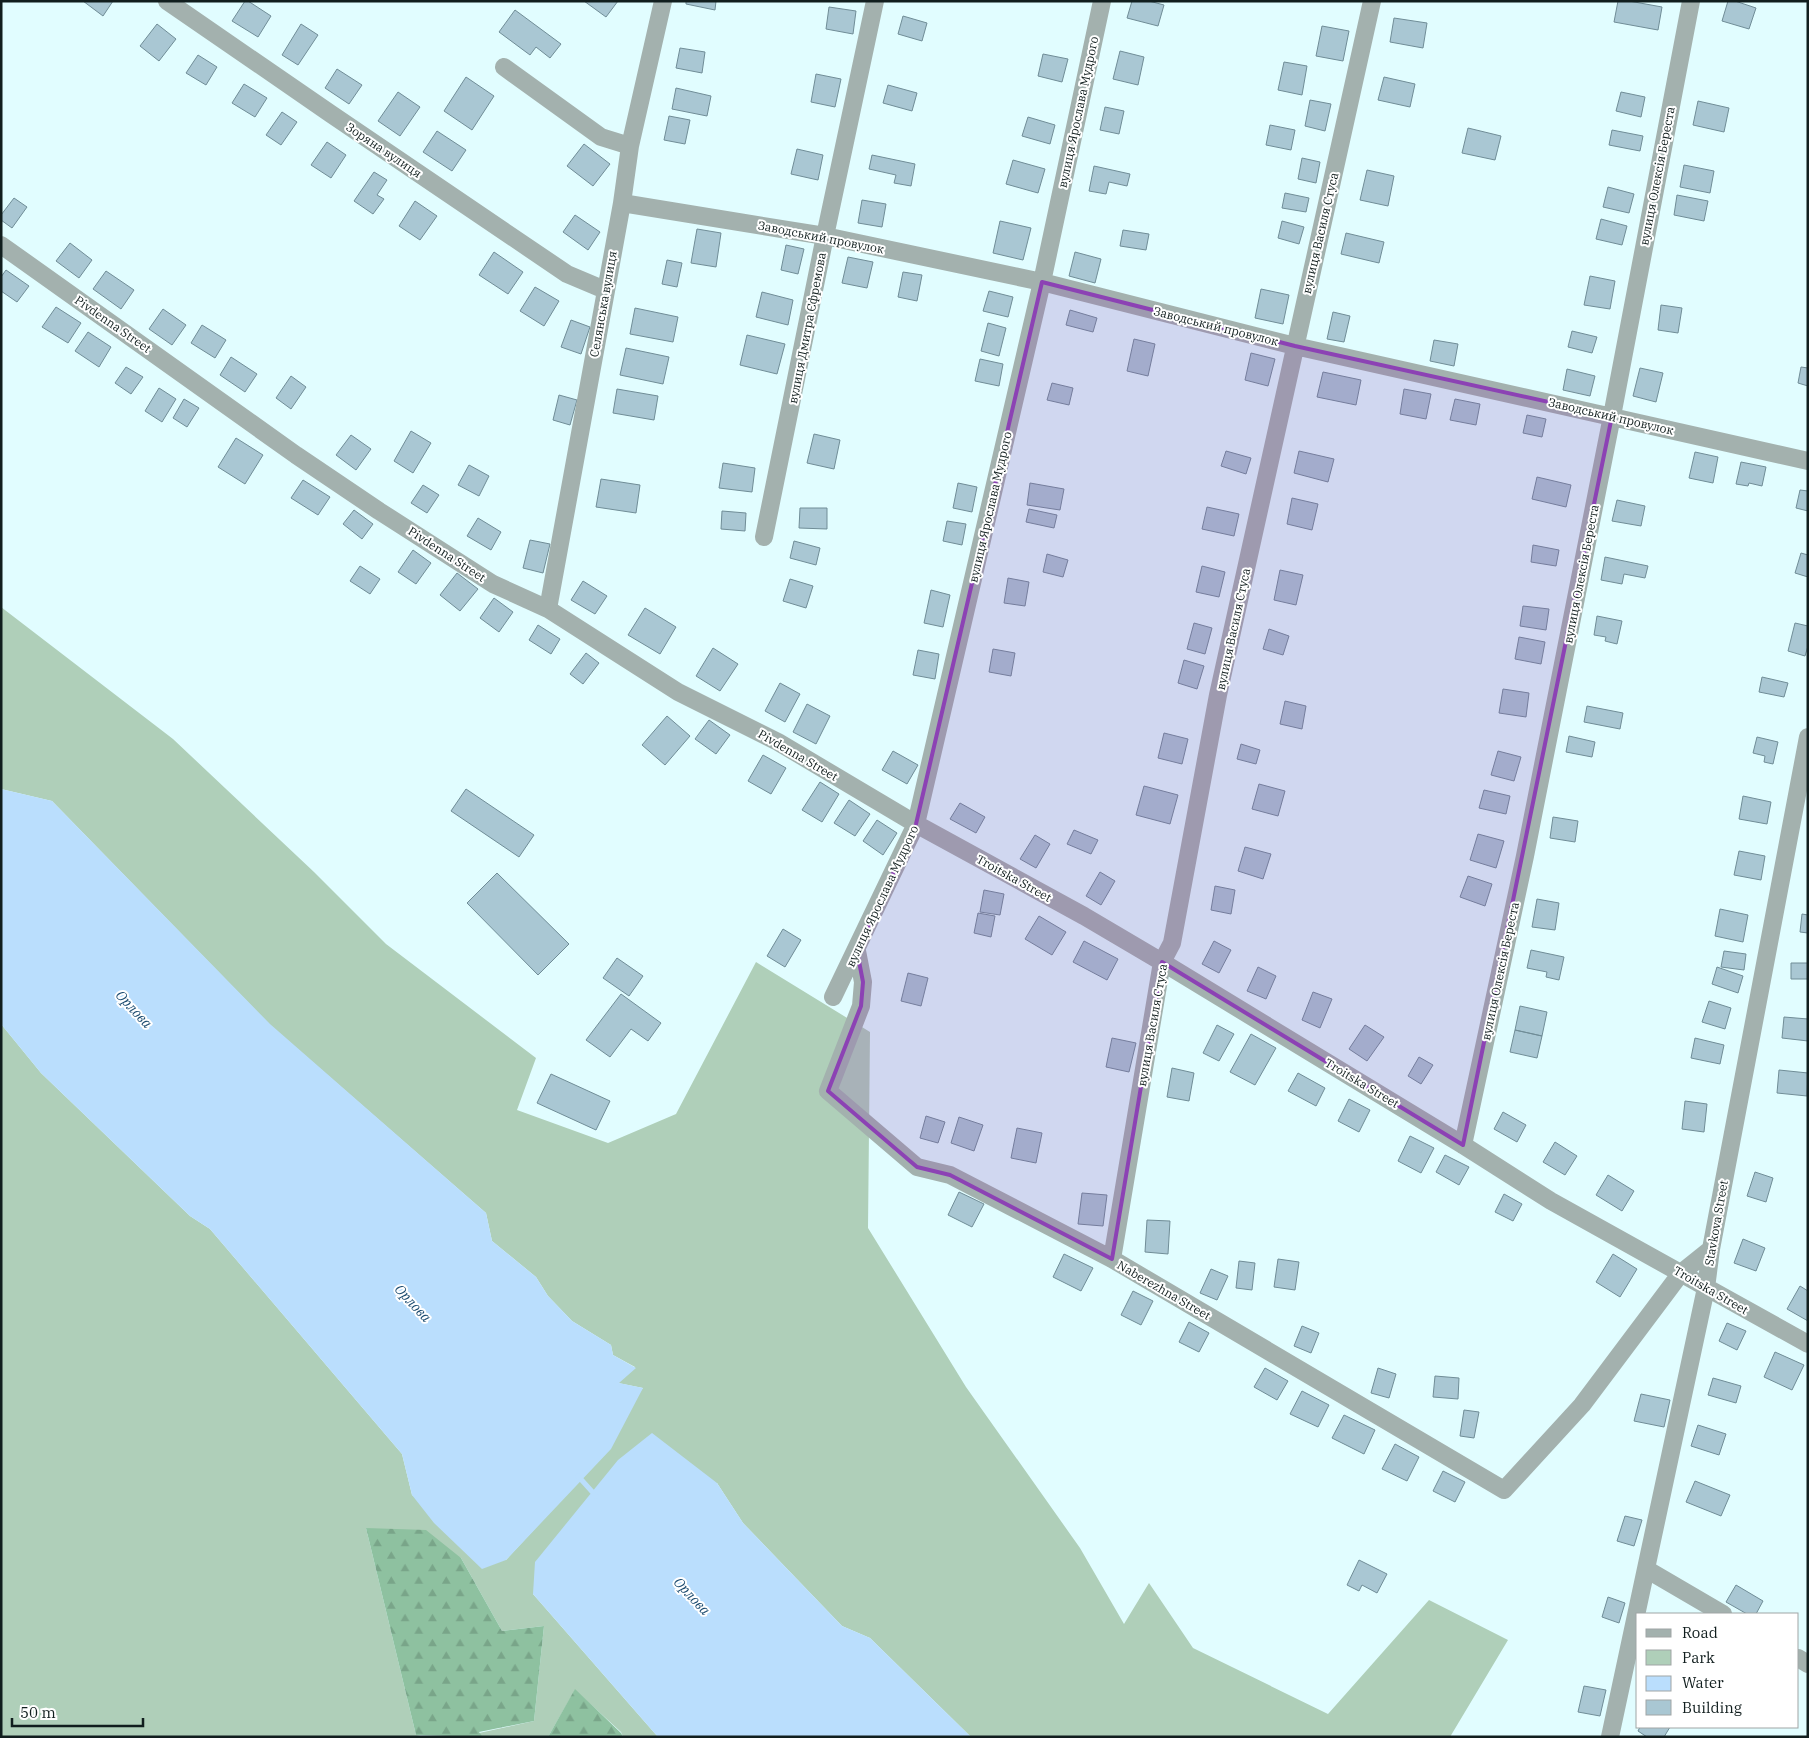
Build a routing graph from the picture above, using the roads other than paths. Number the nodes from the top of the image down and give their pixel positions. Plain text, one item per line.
1 (167, 1) edge
2 (663, 1) edge
3 (875, 1) edge
4 (1102, 1) edge
5 (1372, 1) edge
6 (1690, 1) edge
7 (504, 67) dead end
8 (630, 146) junction
9 (622, 203) junction
10 (825, 236) junction
11 (1, 245) edge
12 (1042, 282) junction
13 (605, 290) junction
14 (1295, 346) junction
15 (1612, 416) junction
16 (1808, 461) edge
17 (764, 537) dead end
18 (548, 609) junction
19 (1808, 737) edge
20 (916, 824) junction
21 (857, 951) junction
22 (1162, 962) junction
23 (833, 997) dead end
24 (1463, 1145) junction
25 (1711, 1249) junction
26 (1112, 1259) junction
27 (1681, 1273) junction
28 (1706, 1288) junction
29 (1808, 1344) edge
30 (1646, 1569) junction
31 (1637, 1613) edge
32 (1721, 1613) edge
33 (1636, 1616) edge
34 (1610, 1737) edge

1 - 13 street, Зоряна вулиця
2 - 8 street, Селянська вулиця
3 - 10 street, вулиця Дмитра Єфремова
4 - 12 street, вулиця Ярослава Мудрого
5 - 14 street, вулиця Василя Стуса
6 - 15 street, вулиця Олексія Береста
7 - 8 street
8 - 9 street, Селянська вулиця
9 - 10 street, Заводський провулок
9 - 13 street, Селянська вулиця
10 - 12 street, Заводський провулок
10 - 17 street, вулиця Дмитра Єфремова
11 - 18 street, Pivdenna Street
12 - 14 street, Заводський провулок
12 - 20 street, вулиця Ярослава Мудрого
13 - 18 street, Селянська вулиця
14 - 15 street, Заводський провулок
14 - 22 street, вулиця Василя Стуса
15 - 16 street, Заводський провулок
15 - 24 street, вулиця Олексія Береста
18 - 20 street, Pivdenna Street
19 - 25 street, Stavkova Street
20 - 21 street, вулиця Ярослава Мудрого
20 - 22 street, Troitska Street
21 - 23 street, вулиця Ярослава Мудрого
21 - 26 street, Naberezhna Street
22 - 24 street, Troitska Street
22 - 26 street, вулиця Василя Стуса
24 - 27 street, Troitska Street
25 - 27 street
25 - 28 street, Stavkova Street
26 - 27 street, Naberezhna Street
27 - 28 street, Troitska Street
28 - 29 street, Troitska Street
28 - 30 street, Stavkova Street
30 - 31 street, Stavkova Street
30 - 32 street
33 - 34 street, Stavkova Street

